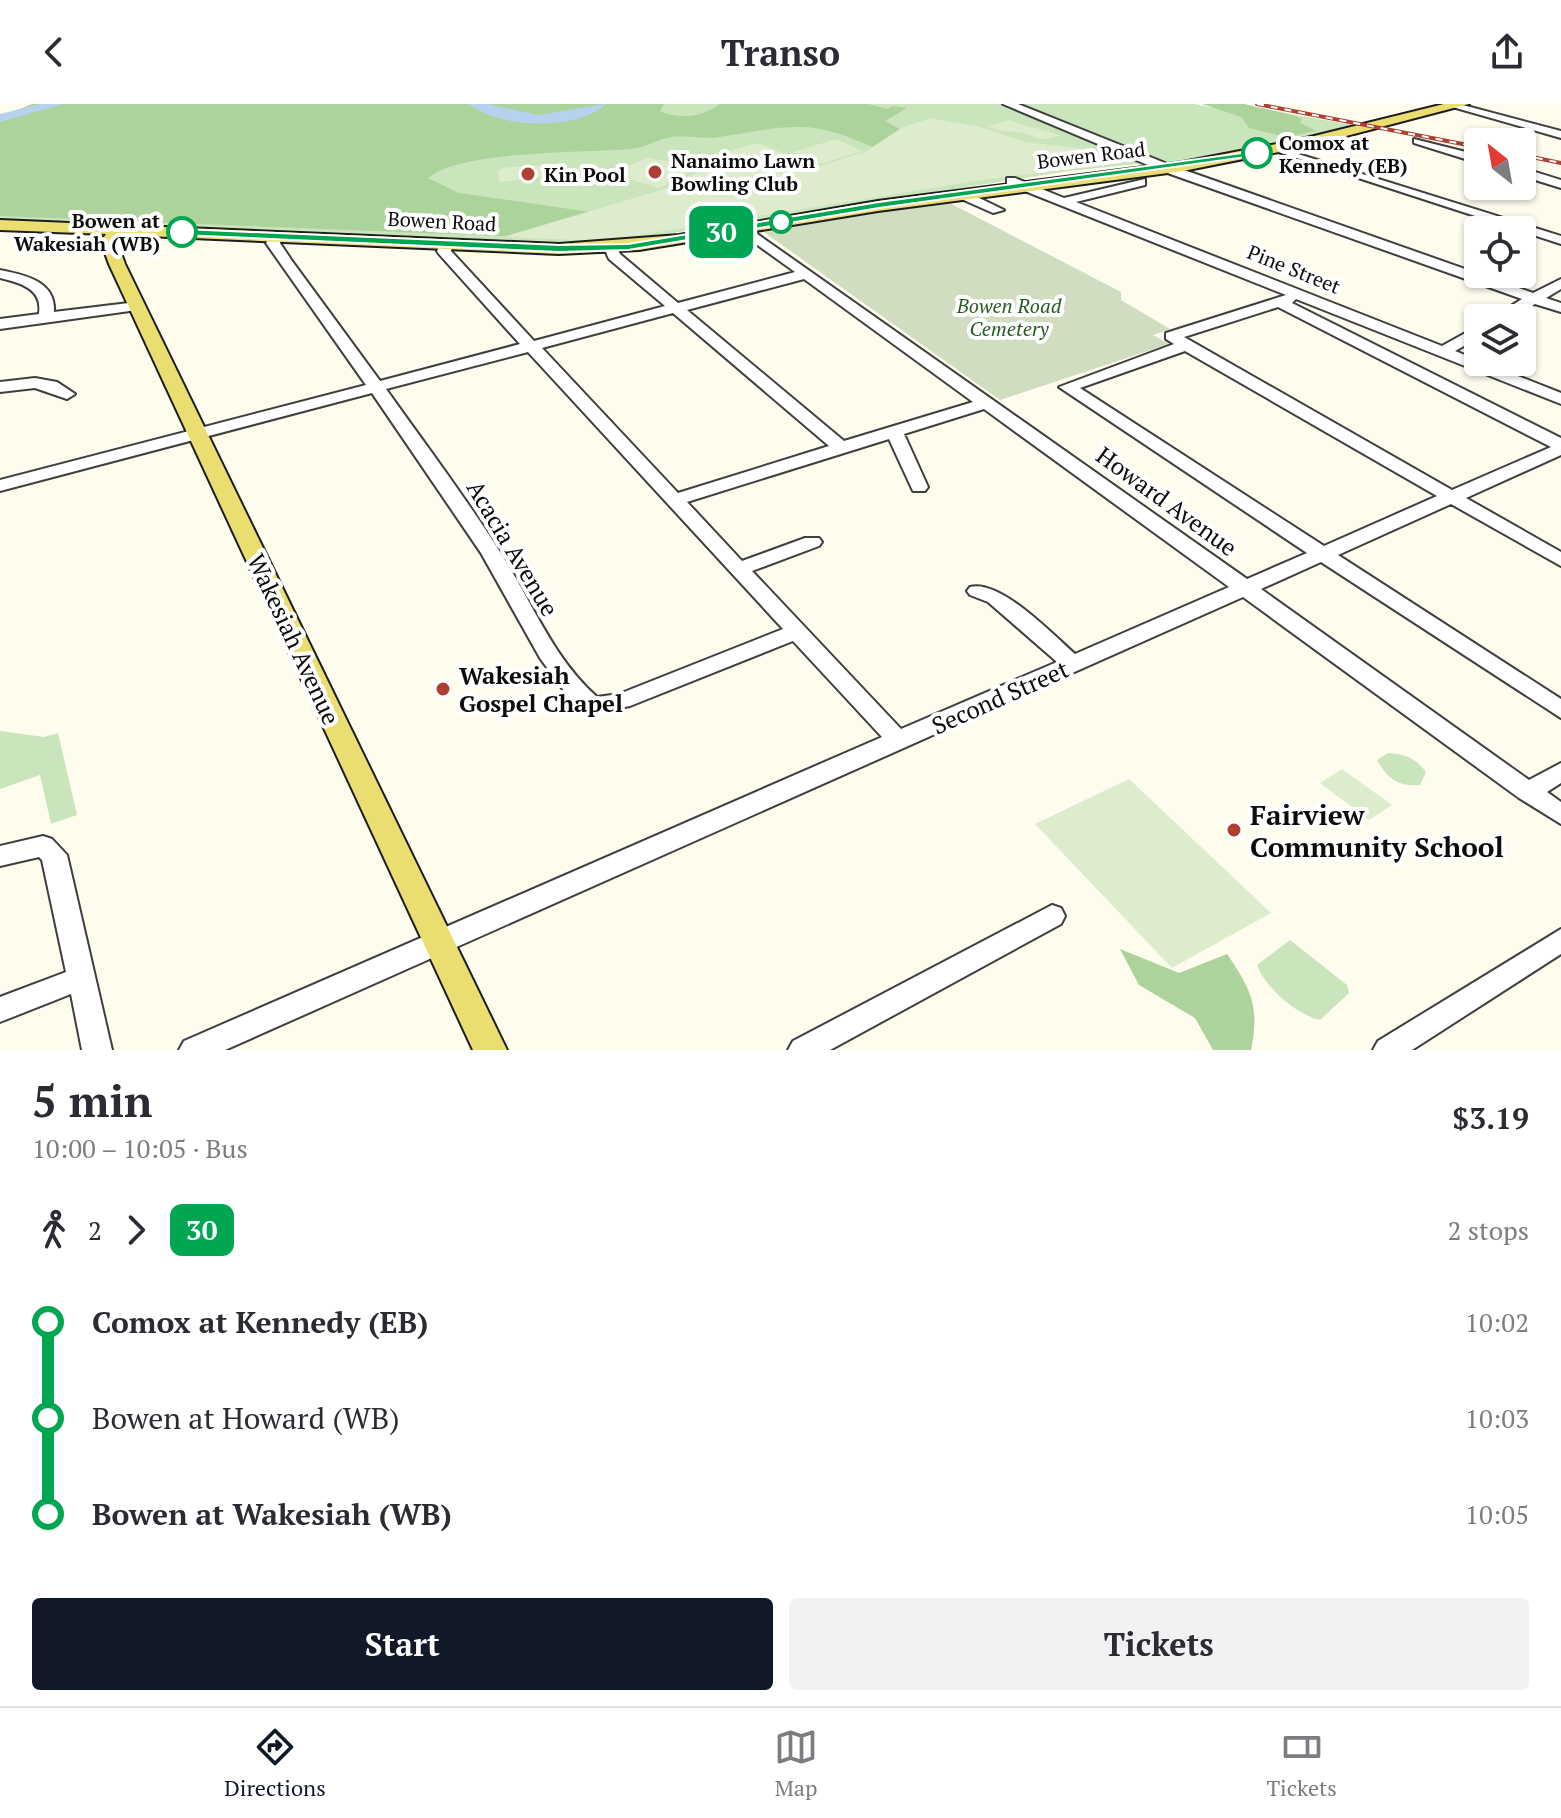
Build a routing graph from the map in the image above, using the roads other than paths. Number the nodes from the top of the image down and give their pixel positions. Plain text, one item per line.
1 (1008, 104) edge
2 (1455, 105) edge
3 (1561, 135) edge
4 (1418, 141) dead end
5 (1272, 147) junction
6 (1124, 152) junction
7 (1464, 155) edge
8 (1162, 166) junction
9 (1119, 169) junction
10 (1536, 176) edge
11 (1141, 182) dead end
12 (1016, 184) junction
13 (1561, 184) edge
14 (961, 194) junction
15 (1055, 194) junction
16 (879, 205) junction
17 (998, 210) dead end
18 (0, 225) edge
19 (743, 228) junction
20 (119, 229) junction
21 (277, 236) junction
22 (1561, 240) edge
23 (448, 243) junction
24 (611, 248) junction
25 (0, 274) edge
26 (805, 274) junction
27 (1561, 283) edge
28 (1300, 295) junction
29 (1534, 299) junction
30 (1279, 302) junction
31 (1525, 304) edge
32 (137, 306) junction
33 (1561, 308) edge
34 (675, 309) junction
35 (46, 318) junction
36 (0, 324) edge
37 (1464, 339) edge
38 (532, 346) junction
39 (1184, 346) junction
40 (1443, 352) junction
41 (0, 387) edge
42 (376, 387) junction
43 (67, 394) dead end
44 (1561, 399) edge
45 (986, 403) junction
46 (894, 431) junction
47 (198, 433) junction
48 (840, 447) junction
49 (1561, 447) edge
50 (0, 486) edge
51 (919, 487) dead end
52 (1453, 498) junction
53 (674, 500) junction
54 (812, 542) dead end
55 (1324, 555) junction
56 (1561, 560) edge
57 (738, 569) junction
58 (1244, 589) junction
59 (977, 591) dead end
60 (796, 632) junction
61 (1074, 665) junction
62 (1561, 710) edge
63 (900, 742) junction
64 (1561, 772) edge
65 (1528, 792) junction
66 (1561, 815) edge
67 (0, 856) edge
68 (1052, 916) dead end
69 (1561, 940) edge
70 (439, 944) junction
71 (81, 978) junction
72 (0, 1010) edge
73 (97, 1050) edge
74 (194, 1050) edge
75 (490, 1050) edge
76 (803, 1050) edge
77 (1388, 1050) edge

1 - 6 street
2 - 3 street
2 - 5 main road
4 - 7 street
5 - 8 main road
5 - 22 street
6 - 8 street
6 - 9 main road
8 - 9 main road, Bowen Road
8 - 15 main road, Bowen Road
8 - 29 street
9 - 12 main road, Bowen Road
10 - 13 street
11 - 15 street
12 - 14 main road, Bowen Road
12 - 15 main road, Bowen Road
12 - 16 main road, Bowen Road
14 - 16 main road, Bowen Road
14 - 17 street
15 - 28 street, Pine Street
16 - 19 main road, Bowen Road
18 - 20 main road, Bowen Road
19 - 24 main road, Bowen Road
19 - 26 street, Howard Avenue
20 - 21 main road, Bowen Road
20 - 32 main road, Wakesiah Avenue
21 - 23 main road, Bowen Road
21 - 42 street, Acacia Avenue
23 - 24 main road, Bowen Road
23 - 38 street
24 - 34 street
25 - 35 street
26 - 34 street
26 - 45 street, Howard Avenue
27 - 29 street
28 - 30 street
28 - 40 street, Pine Street
29 - 31 street
29 - 33 street
30 - 39 street
30 - 49 street
32 - 35 street
32 - 47 main road, Wakesiah Avenue
34 - 38 street
34 - 48 street
35 - 36 street
37 - 40 street
38 - 42 street
38 - 53 street
39 - 52 street
39 - 55 street
40 - 44 street, Pine Street
41 - 43 street
42 - 47 street
42 - 60 street, Acacia Avenue
45 - 46 street
45 - 58 street, Howard Avenue
46 - 48 street
46 - 51 street
47 - 50 street
47 - 70 main road, Wakesiah Avenue
48 - 53 street
49 - 52 street, Second Street
52 - 55 street, Second Street
52 - 56 street
53 - 57 street
54 - 57 street
55 - 58 street, Second Street
55 - 62 street
57 - 60 street
58 - 61 street, Second Street
58 - 65 street, Howard Avenue
59 - 61 street
60 - 63 street
61 - 63 street, Second Street
63 - 70 street, Second Street
64 - 65 street
65 - 66 street, Howard Avenue
67 - 71 street
68 - 76 street
69 - 77 street
70 - 74 street, Second Street
70 - 75 main road, Wakesiah Avenue
71 - 72 street
71 - 73 street

